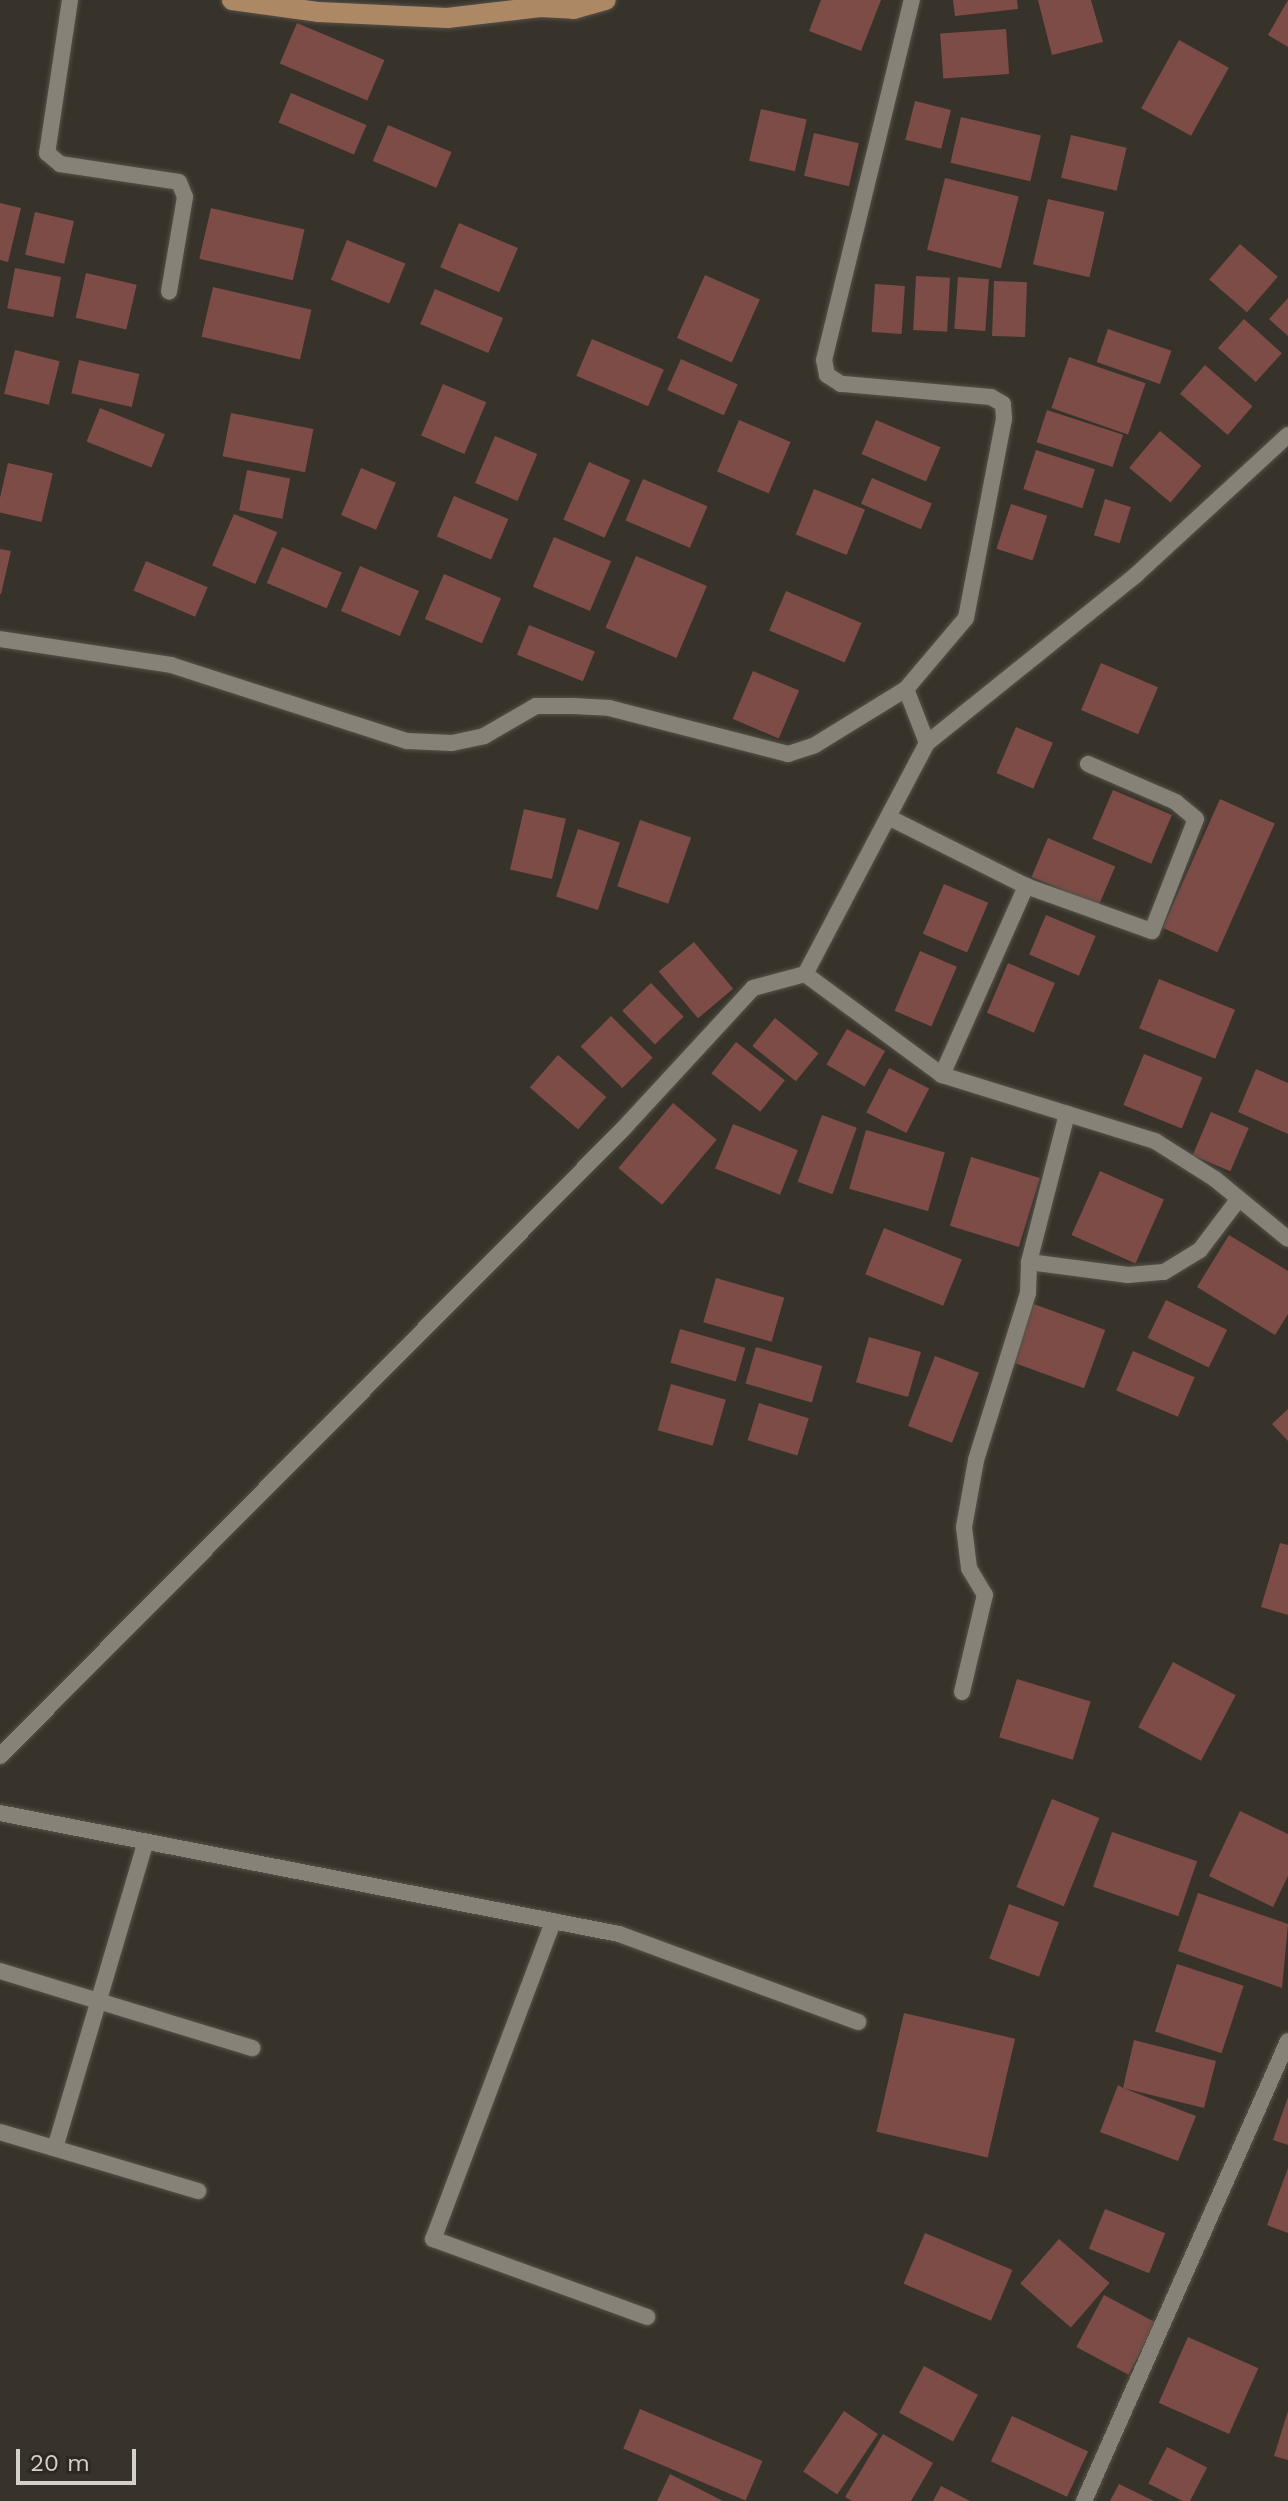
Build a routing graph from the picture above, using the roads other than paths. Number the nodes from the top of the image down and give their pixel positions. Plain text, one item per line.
1 (70, 0) edge
2 (232, 0) edge
3 (606, 0) edge
4 (912, 0) edge
5 (169, 292) dead end
6 (1288, 435) edge
7 (0, 639) edge
8 (909, 694) junction
9 (925, 739) junction
10 (1088, 764) dead end
11 (892, 819) junction
12 (1026, 886) junction
13 (805, 974) junction
14 (942, 1075) junction
15 (1067, 1114) junction
16 (1237, 1201) junction
17 (1288, 1239) edge
18 (1029, 1262) junction
19 (962, 1692) dead end
20 (0, 1756) edge
21 (0, 1813) edge
22 (145, 1845) junction
23 (553, 1922) junction
24 (0, 1971) edge
25 (99, 2001) junction
26 (858, 2022) dead end
27 (1288, 2041) edge
28 (252, 2048) dead end
29 (0, 2132) edge
30 (55, 2148) junction
31 (198, 2191) dead end
32 (647, 2317) dead end
33 (1084, 2501) edge

1 - 5 street
2 - 3 main road
4 - 8 street
6 - 9 street
7 - 8 street
8 - 9 street
9 - 11 street
10 - 12 street
11 - 12 street
11 - 13 street
12 - 14 street
13 - 14 street
13 - 20 street
14 - 15 street
15 - 16 street
15 - 18 street
16 - 17 street
16 - 18 street
18 - 19 street
21 - 22 street
22 - 23 street
22 - 25 street
23 - 26 street
23 - 32 street
24 - 25 street
25 - 28 street
25 - 30 street
27 - 33 street
29 - 30 street
30 - 31 street

